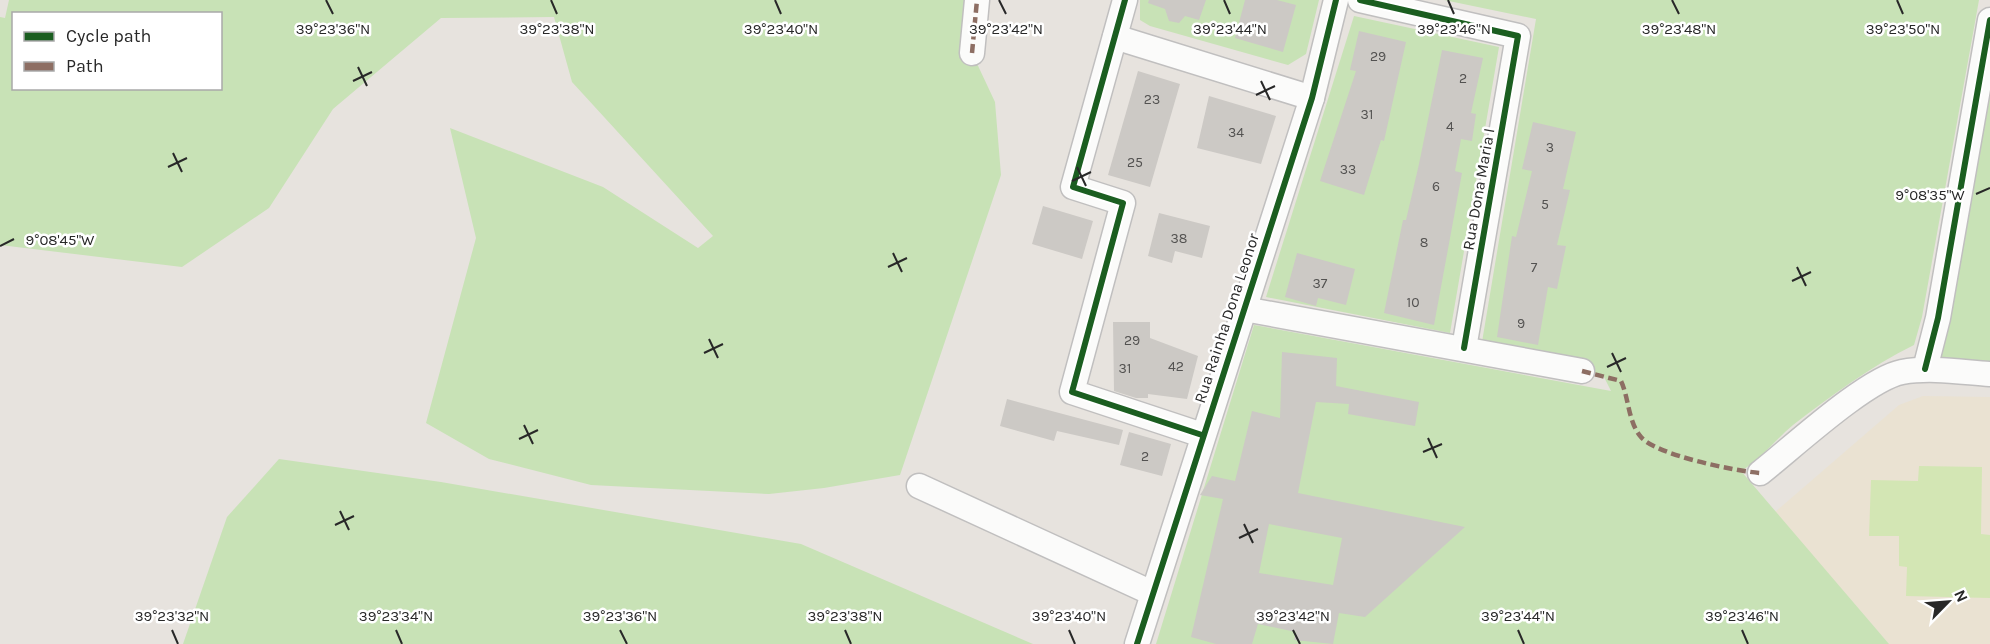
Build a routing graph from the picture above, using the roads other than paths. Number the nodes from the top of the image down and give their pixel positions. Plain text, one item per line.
1 (977, 0) edge
2 (1125, 0) edge
3 (1336, 0) edge
4 (1360, 0) edge
5 (1990, 20) edge
6 (1115, 37) junction
7 (972, 53) dead end
8 (1312, 98) junction
9 (1244, 309) junction
10 (1464, 348) junction
11 (1925, 369) junction
12 (1582, 371) dead end
13 (1990, 374) edge
14 (1202, 435) junction
15 (1760, 473) dead end
16 (919, 486) dead end
17 (1152, 593) junction
18 (1137, 644) edge

1 - 7 street
2 - 6 street
3 - 8 street, Rua Rainha Dona Leonor
4 - 10 street, Rua Dona Maria I
5 - 11 street
6 - 8 street
6 - 14 street
8 - 9 street, Rua Rainha Dona Leonor
9 - 10 street
9 - 14 street, Rua Rainha Dona Leonor
10 - 12 street
11 - 13 street
11 - 15 street
14 - 17 street, Rua Rainha Dona Leonor
16 - 17 street
17 - 18 street, Rua Rainha Dona Leonor

